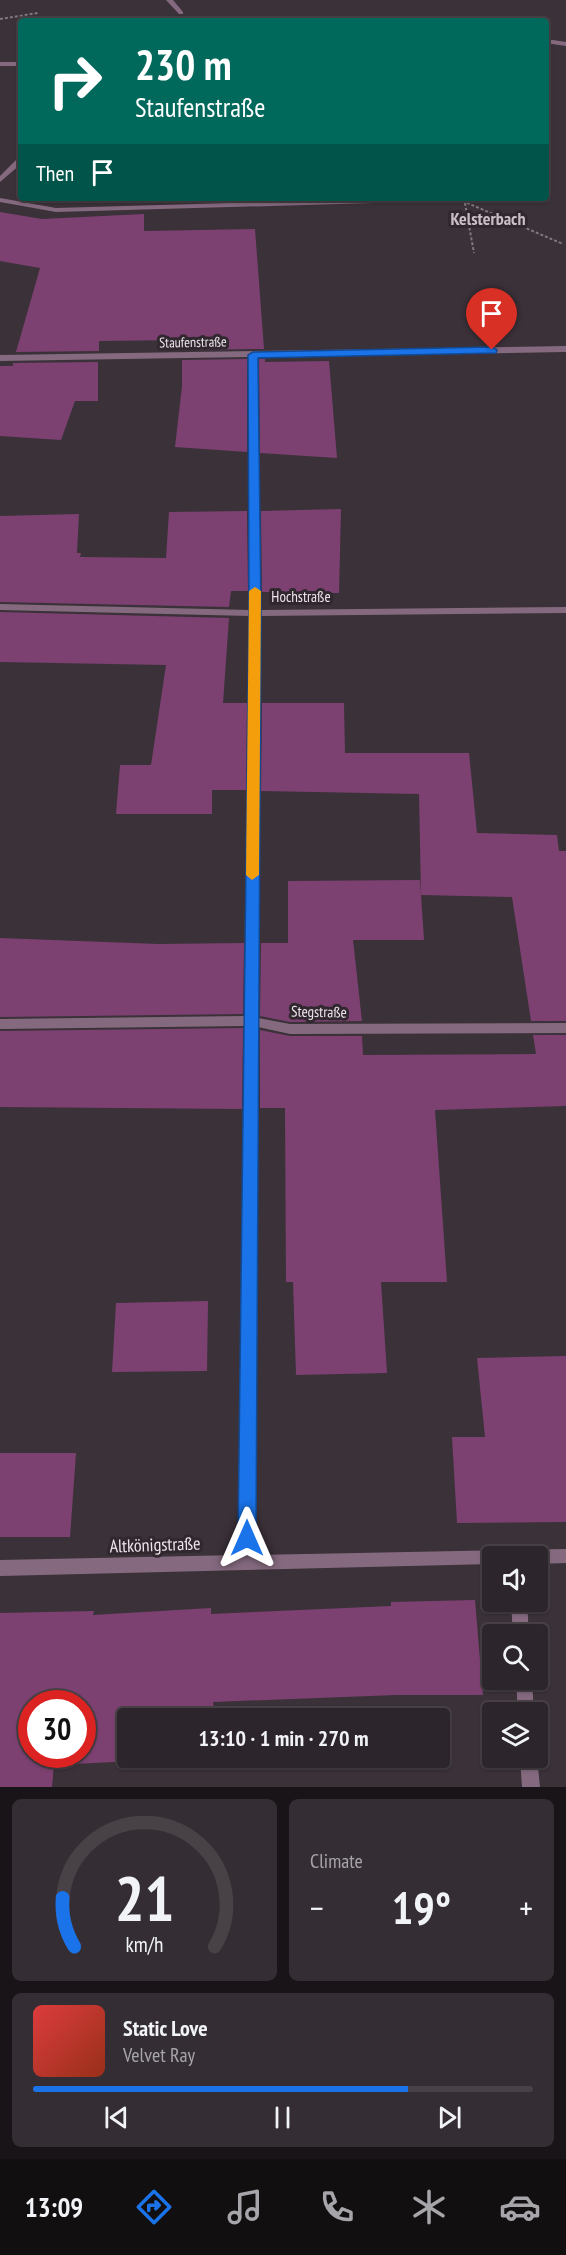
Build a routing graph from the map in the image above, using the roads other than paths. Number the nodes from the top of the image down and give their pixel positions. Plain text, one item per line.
1 (169, 0) edge
2 (181, 13) dead end
3 (549, 41) edge
4 (566, 44) edge
5 (0, 64) edge
6 (18, 64) edge
7 (18, 163) edge
8 (0, 180) edge
9 (0, 200) edge
10 (374, 201) dead end
11 (566, 349) edge
12 (253, 355) junction
13 (0, 358) edge
14 (0, 607) edge
15 (566, 610) edge
16 (255, 613) junction
17 (251, 1021) junction
18 (0, 1024) edge
19 (566, 1028) edge
20 (548, 1556) edge
21 (566, 1556) edge
22 (482, 1557) edge
23 (247, 1562) junction
24 (0, 1568) edge
25 (530, 1768) edge
26 (531, 1787) edge

1 - 2 street
3 - 4 street
5 - 6 street
7 - 8 street
9 - 10 street
11 - 12 street, Staufenstraße
12 - 13 street, Staufenstraße
12 - 16 street
14 - 16 street, Hochstraße
15 - 16 street, Hochstraße
16 - 17 street
17 - 18 street, Stegstraße
17 - 19 street, Stegstraße
17 - 23 street
20 - 21 street
22 - 23 street, Altkönigstraße
23 - 24 street, Altkönigstraße
25 - 26 street

